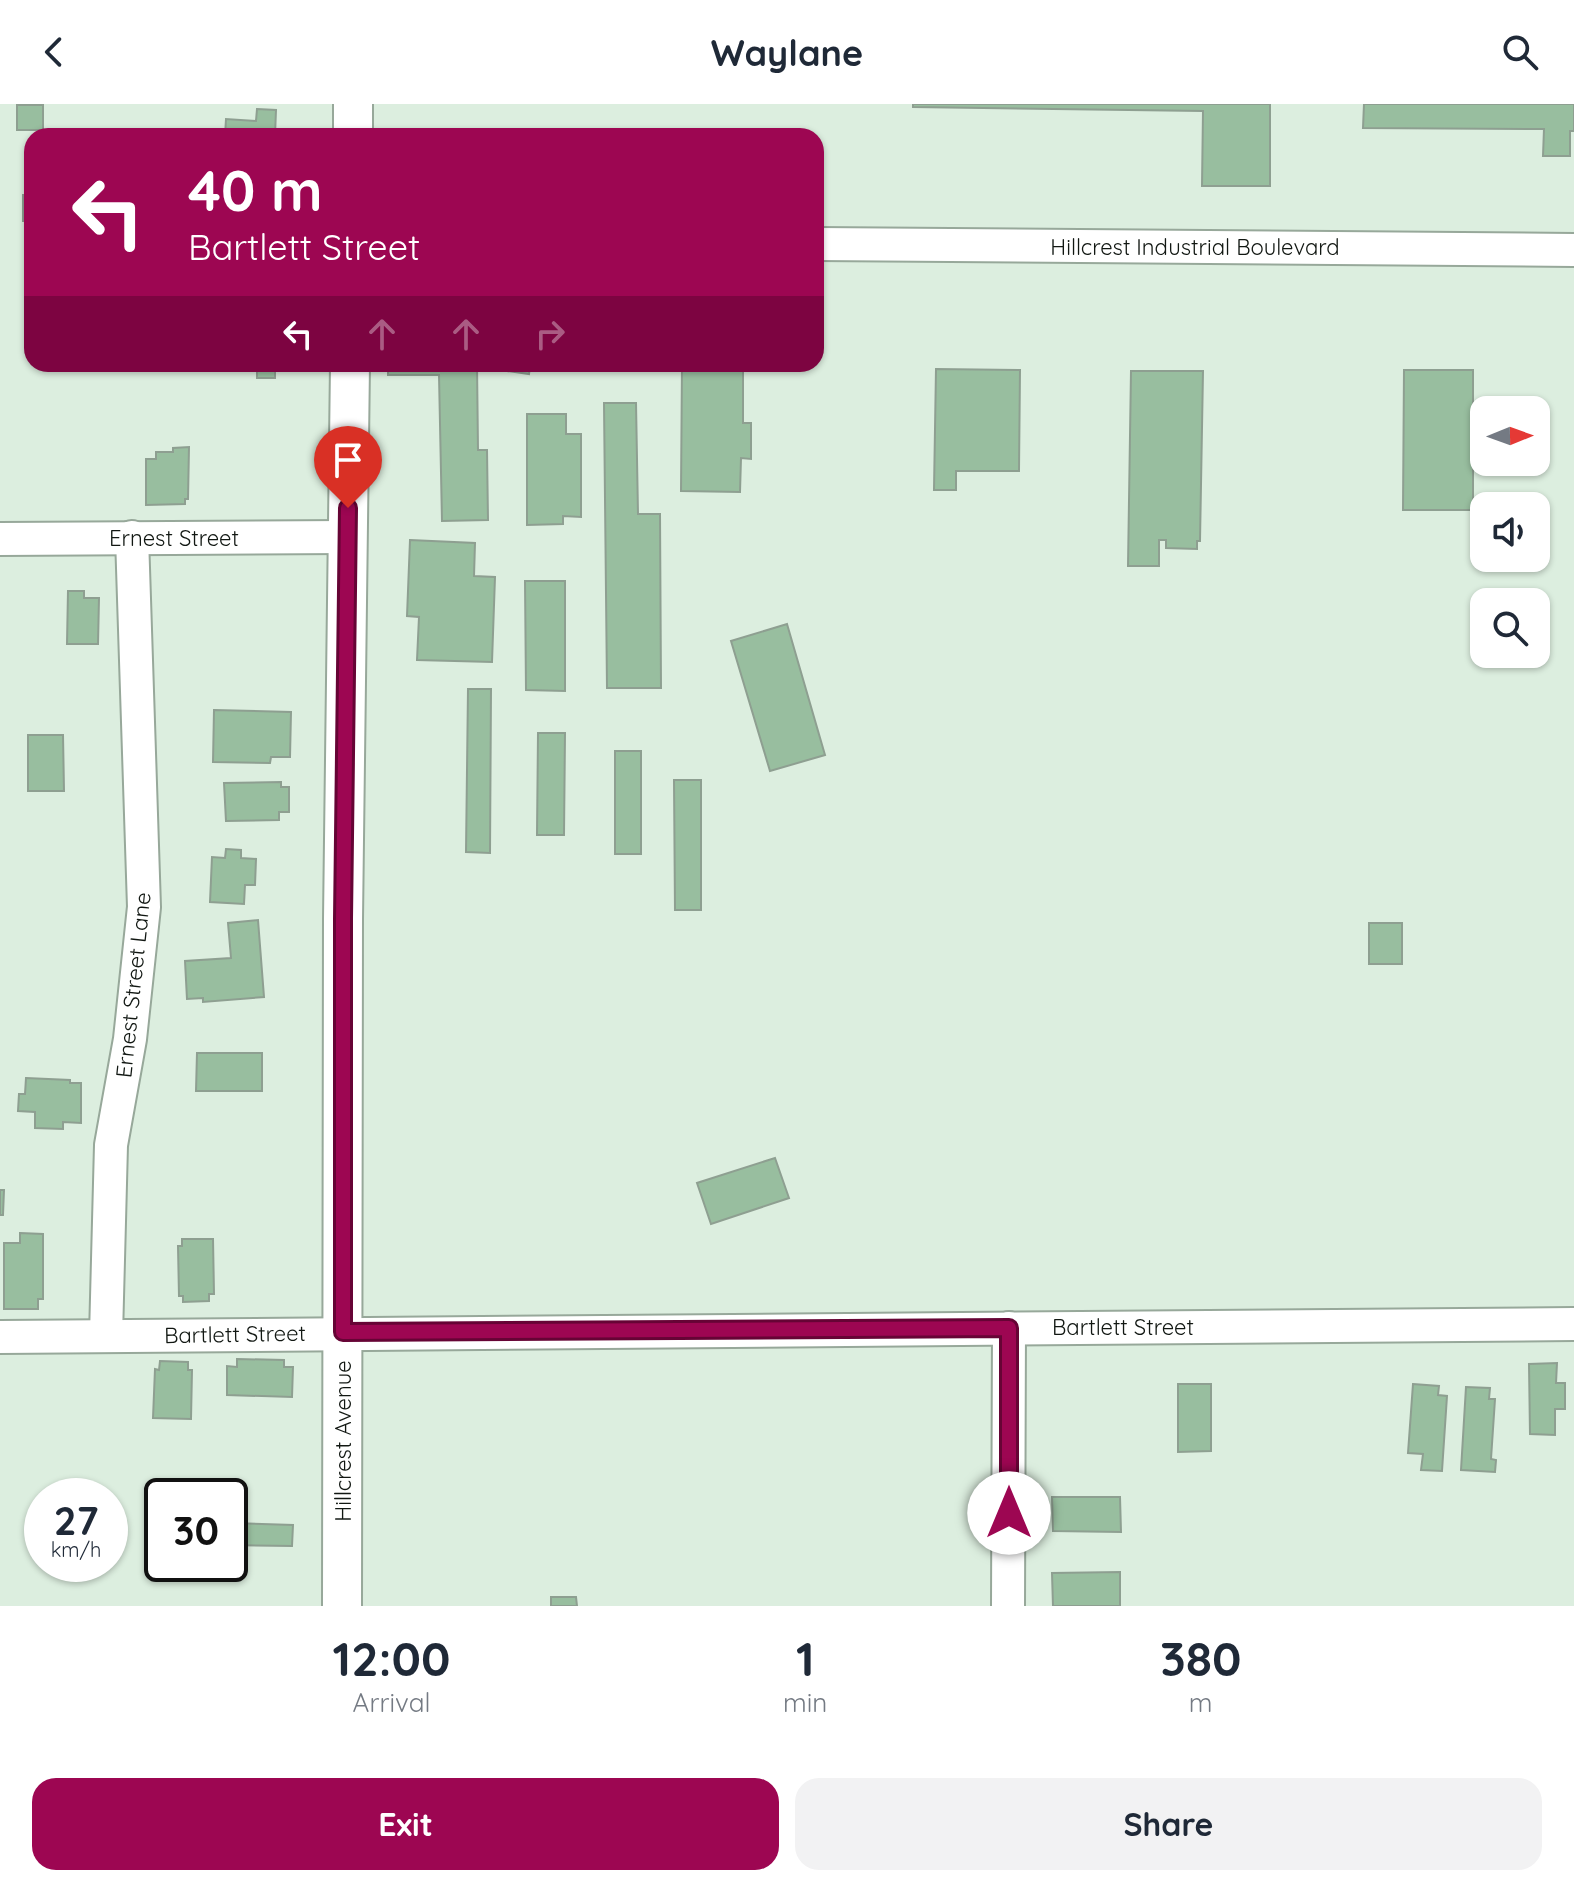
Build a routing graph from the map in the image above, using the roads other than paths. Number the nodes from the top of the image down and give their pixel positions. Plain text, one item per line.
1 (353, 104) edge
2 (353, 128) edge
3 (824, 244) edge
4 (1574, 250) edge
5 (350, 372) edge
6 (132, 537) junction
7 (347, 537) junction
8 (0, 539) edge
9 (1574, 1324) edge
10 (1009, 1328) junction
11 (343, 1332) junction
12 (106, 1336) junction
13 (0, 1337) edge
14 (342, 1606) edge
15 (1008, 1606) edge

1 - 2 street
3 - 4 street, Hillcrest Industrial Boulevard
5 - 7 street, Hillcrest Avenue
6 - 7 street, Ernest Street
6 - 8 street, Ernest Street
6 - 12 street, Ernest Street Lane
7 - 11 street, Hillcrest Avenue
9 - 10 street, Bartlett Street
10 - 11 street, Bartlett Street
10 - 15 street
11 - 12 street, Bartlett Street
11 - 14 street, Hillcrest Avenue
12 - 13 street, Bartlett Street

